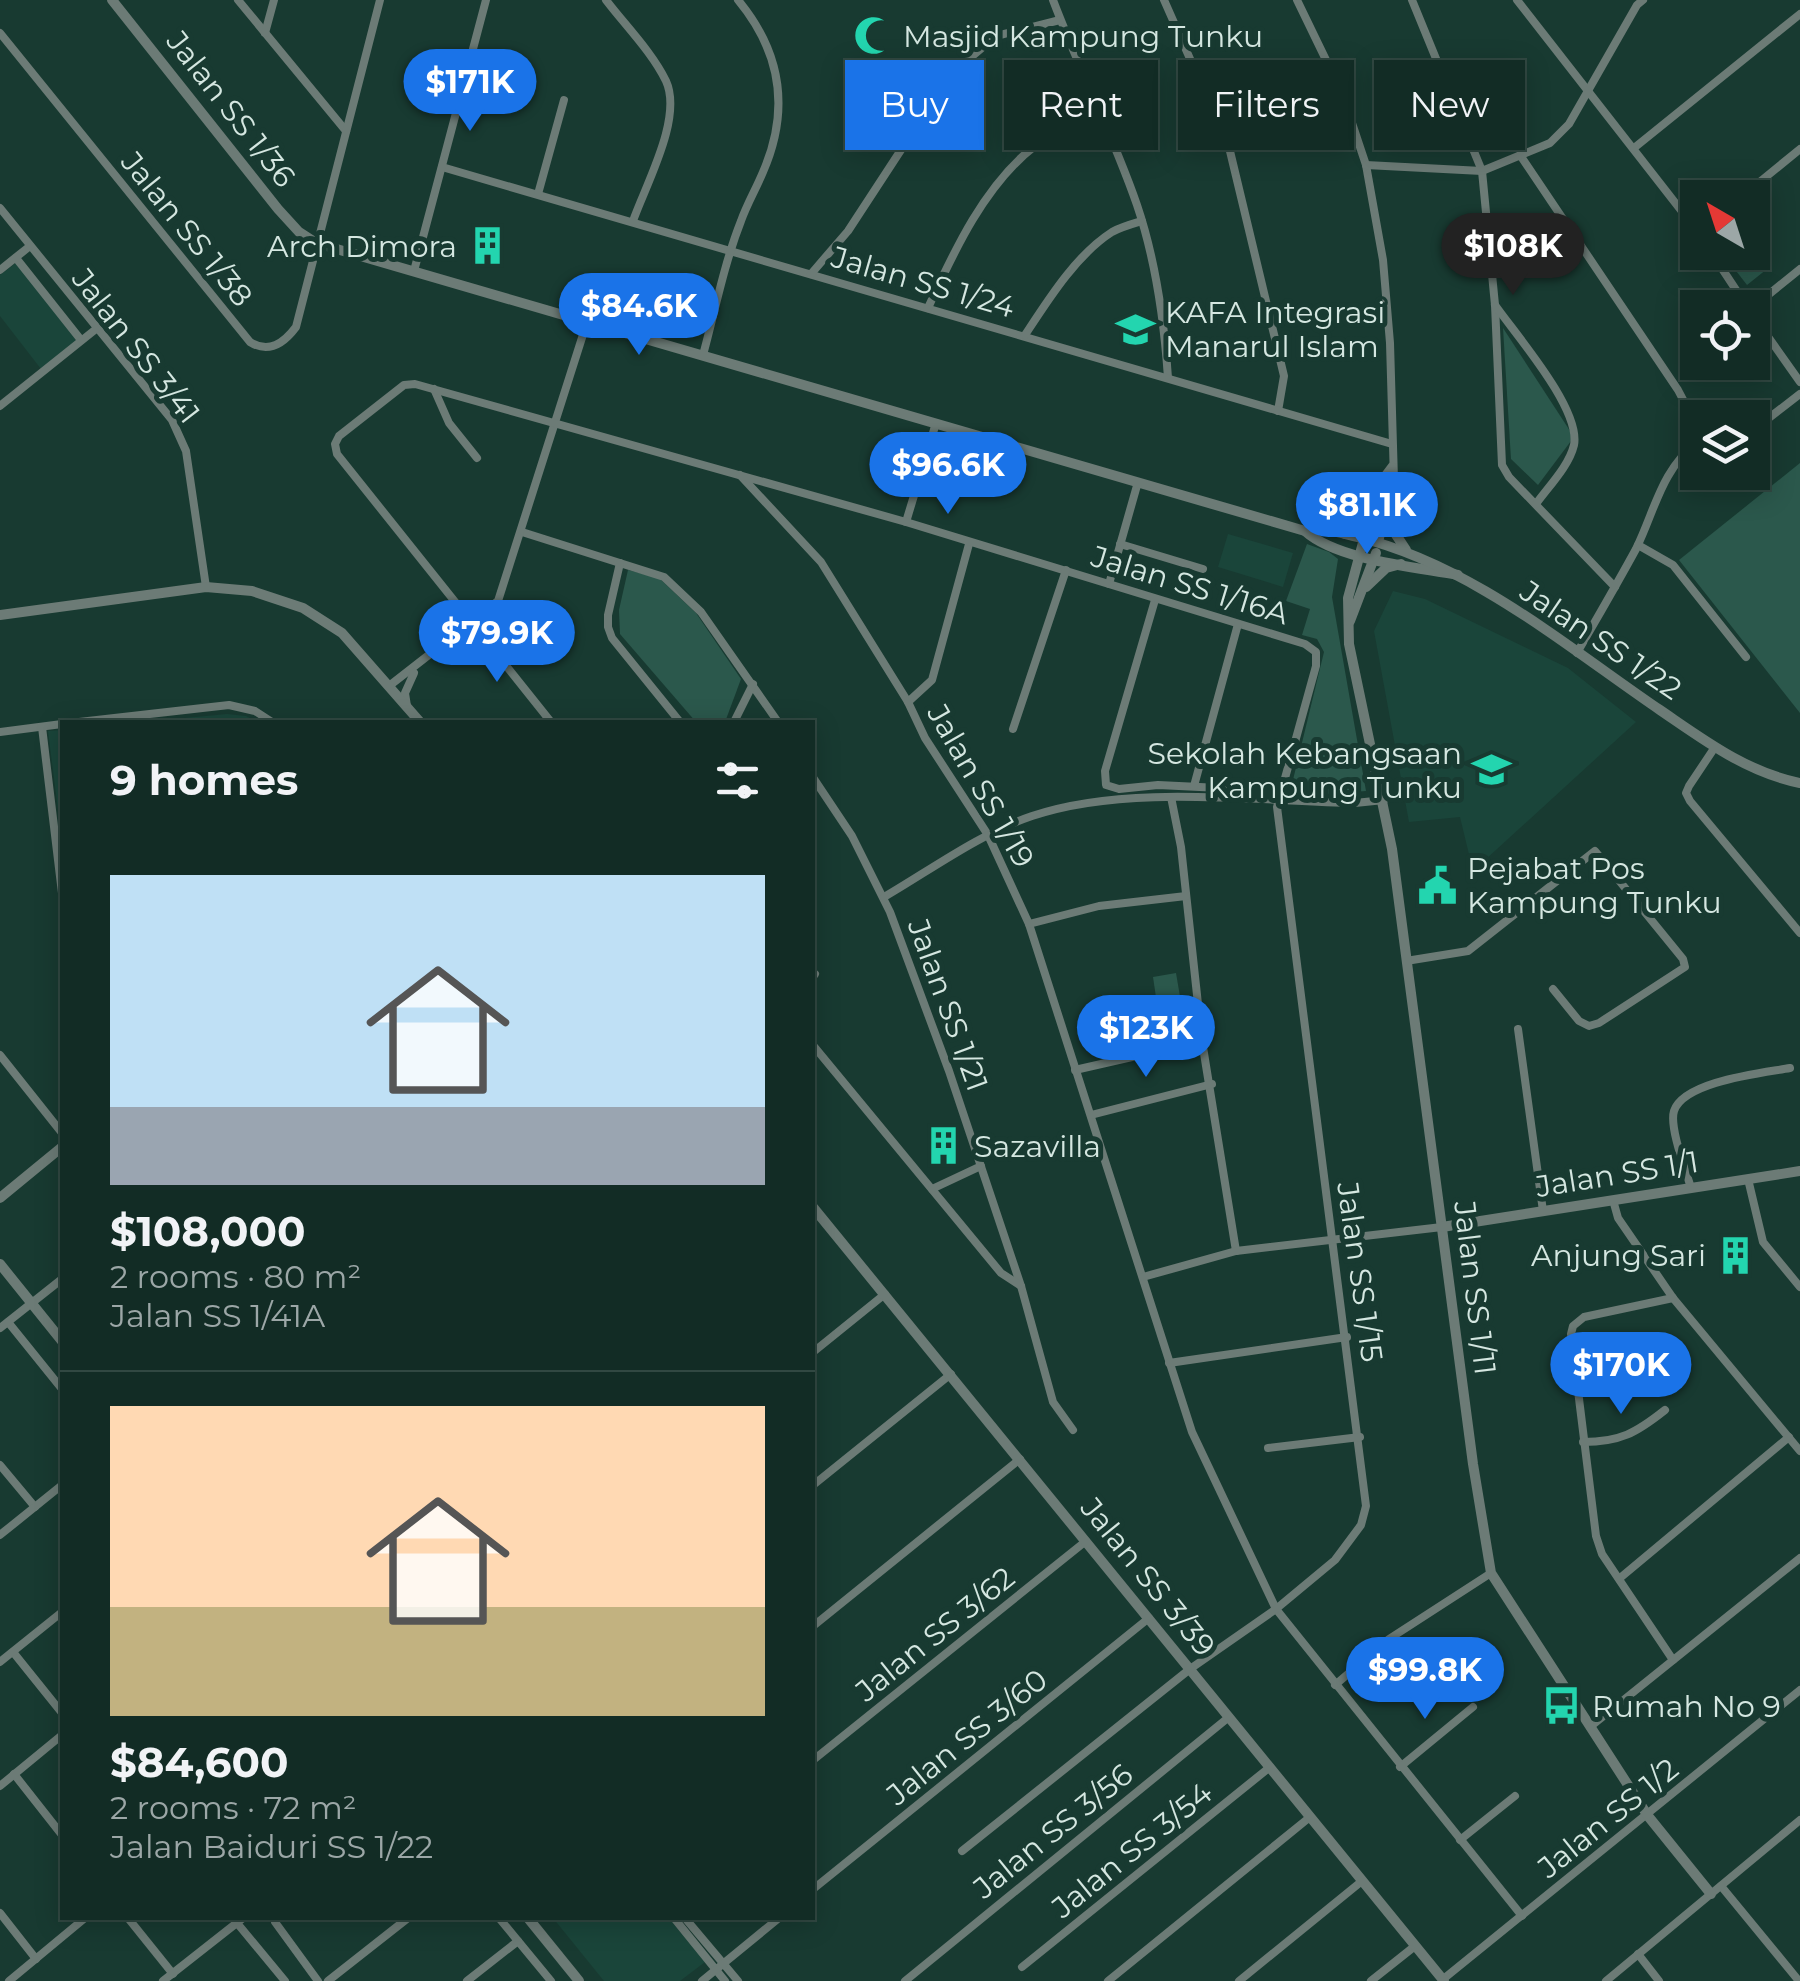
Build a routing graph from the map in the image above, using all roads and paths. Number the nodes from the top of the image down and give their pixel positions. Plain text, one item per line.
1 (112, 0) edge
2 (238, 0) edge
3 (274, 0) edge
4 (380, 0) edge
5 (486, 0) edge
6 (606, 0) edge
7 (738, 0) edge
8 (1053, 0) edge
9 (1164, 0) edge
10 (1297, 0) edge
11 (1412, 0) edge
12 (1517, 0) edge
13 (1637, 2) edge
14 (1800, 14) edge
15 (1060, 20) junction
16 (0, 33) edge
17 (265, 33) junction
18 (1077, 60) edge
19 (1589, 89) junction
20 (564, 100) dead end
21 (346, 131) junction
22 (1634, 148) junction
23 (1800, 149) edge
24 (1030, 150) edge
25 (1114, 150) edge
26 (1520, 155) junction
27 (1366, 165) junction
28 (442, 167) junction
29 (1482, 171) junction
30 (1762, 180) edge
31 (538, 194) junction
32 (0, 208) edge
33 (1680, 209) edge
34 (633, 221) junction
35 (1142, 221) junction
36 (316, 242) junction
37 (30, 246) junction
38 (731, 252) junction
39 (16, 258) junction
40 (1800, 269) edge
41 (0, 270) edge
42 (414, 271) junction
43 (811, 274) junction
44 (1770, 294) edge
45 (1495, 304) junction
46 (928, 308) junction
47 (587, 322) junction
48 (96, 328) junction
49 (1025, 335) junction
50 (1770, 338) edge
51 (81, 340) junction
52 (703, 355) junction
53 (1168, 378) junction
54 (1800, 382) edge
55 (434, 390) junction
56 (1800, 394) edge
57 (1683, 400) edge
58 (0, 406) edge
59 (1278, 411) junction
60 (1770, 418) edge
61 (555, 422) junction
62 (936, 423) junction
63 (1392, 444) junction
64 (1680, 456) edge
65 (476, 458) dead end
66 (740, 475) junction
67 (1138, 482) junction
68 (1536, 504) junction
69 (1380, 516) junction
70 (906, 522) junction
71 (1306, 531) junction
72 (522, 532) junction
73 (1344, 534) junction
74 (1364, 539) junction
75 (1379, 542) junction
76 (969, 544) junction
77 (1120, 544) junction
78 (1638, 545) junction
79 (1337, 547) junction
80 (1408, 552) junction
81 (1360, 554) junction
82 (1374, 558) junction
83 (620, 563) junction
84 (1402, 564) junction
85 (1203, 569) dead end
86 (1066, 570) junction
87 (1458, 575) junction
88 (1109, 584) junction
89 (1616, 586) junction
90 (206, 587) junction
91 (1356, 591) junction
92 (1155, 600) junction
93 (0, 615) edge
94 (472, 624) junction
95 (1238, 624) junction
96 (1577, 653) junction
97 (1746, 657) dead end
98 (428, 658) junction
99 (753, 684) junction
100 (389, 686) junction
101 (908, 702) junction
102 (407, 708) junction
103 (96, 720) edge
104 (268, 720) edge
105 (418, 720) edge
106 (550, 720) edge
107 (678, 720) edge
108 (735, 720) edge
109 (777, 720) edge
110 (60, 724) edge
111 (42, 727) junction
112 (1013, 729) dead end
113 (0, 732) edge
114 (1715, 747) junction
115 (815, 782) edge
116 (1800, 783) edge
117 (1194, 786) junction
118 (1279, 796) junction
119 (1171, 797) junction
120 (1384, 800) junction
121 (988, 835) junction
122 (60, 876) edge
123 (1186, 896) junction
124 (884, 897) junction
125 (1030, 924) junction
126 (1800, 933) edge
127 (1406, 961) junction
128 (1554, 990) dead end
129 (1518, 1030) dead end
130 (1202, 1042) junction
131 (815, 1048) edge
132 (0, 1055) edge
133 (1790, 1068) dead end
134 (1075, 1070) junction
135 (1212, 1084) junction
136 (1091, 1115) junction
137 (60, 1130) edge
138 (60, 1149) edge
139 (981, 1166) junction
140 (1800, 1171) edge
141 (1748, 1179) junction
142 (1691, 1188) junction
143 (932, 1189) junction
144 (0, 1198) edge
145 (1613, 1200) junction
146 (815, 1210) edge
147 (1544, 1211) junction
148 (823, 1220) junction
149 (815, 1226) edge
150 (1442, 1227) junction
151 (1332, 1239) junction
152 (1236, 1251) junction
153 (0, 1264) edge
154 (1143, 1276) junction
155 (60, 1282) edge
156 (1021, 1286) junction
157 (1800, 1288) edge
158 (885, 1294) junction
159 (1673, 1298) junction
160 (32, 1304) junction
161 (4, 1325) edge
162 (1347, 1336) junction
163 (60, 1339) edge
164 (815, 1351) edge
165 (1170, 1363) junction
166 (951, 1374) junction
167 (60, 1386) edge
168 (1665, 1410) dead end
169 (1073, 1430) dead end
170 (1360, 1437) junction
171 (1789, 1437) junction
172 (1583, 1442) junction
173 (1268, 1448) dead end
174 (1800, 1451) edge
175 (1020, 1460) junction
176 (0, 1465) edge
177 (815, 1484) edge
178 (60, 1487) edge
179 (35, 1507) junction
180 (0, 1535) edge
181 (1086, 1541) junction
182 (1800, 1558) edge
183 (1491, 1573) junction
184 (1620, 1578) junction
185 (1276, 1609) junction
186 (60, 1614) edge
187 (1149, 1618) junction
188 (816, 1624) edge
189 (13, 1652) junction
190 (1673, 1660) junction
191 (0, 1662) edge
192 (1190, 1669) junction
193 (1335, 1684) junction
194 (1800, 1690) edge
195 (1474, 1706) dead end
196 (60, 1711) edge
197 (1229, 1717) junction
198 (1590, 1727) junction
199 (60, 1737) edge
200 (815, 1759) edge
201 (1270, 1767) junction
202 (1400, 1767) junction
203 (14, 1774) junction
204 (0, 1786) edge
205 (1515, 1796) dead end
206 (1310, 1816) junction
207 (1648, 1816) junction
208 (1800, 1821) edge
209 (60, 1832) edge
210 (1460, 1840) junction
211 (962, 1851) dead end
212 (1362, 1881) junction
213 (1721, 1886) junction
214 (815, 1888) edge
215 (1711, 1894) junction
216 (0, 1914) edge
217 (1522, 1916) junction
218 (84, 1920) edge
219 (240, 1920) edge
220 (276, 1920) edge
221 (405, 1920) edge
222 (502, 1920) edge
223 (530, 1920) edge
224 (676, 1920) edge
225 (687, 1920) edge
226 (777, 1920) edge
227 (131, 1921) edge
228 (518, 1940) junction
229 (1415, 1946) junction
230 (1638, 1954) junction
231 (36, 1959) junction
232 (723, 1963) junction
233 (1022, 1968) dead end
234 (715, 1970) junction
235 (173, 1974) junction
236 (1443, 1980) edge
237 (9, 1981) edge
238 (164, 1981) edge
239 (285, 1981) edge
240 (318, 1981) edge
241 (328, 1981) edge
242 (468, 1981) edge
243 (551, 1981) edge
244 (579, 1981) edge
245 (702, 1981) edge
246 (725, 1981) edge
247 (738, 1981) edge
248 (905, 1981) edge
249 (1108, 1981) edge
250 (1238, 1981) edge
251 (1371, 1981) edge
252 (1606, 1981) edge
253 (1660, 1981) edge
254 (1799, 1981) edge

1 - 36 street, Jalan SS 1/36
2 - 17 street
3 - 17 street
4 - 21 street
5 - 28 street
6 - 34 street
7 - 38 street
8 - 15 street
9 - 59 street
10 - 27 street
11 - 29 street
12 - 19 street
13 - 19 street
14 - 22 street
15 - 18 street
15 - 43 street
16 - 36 street, Jalan SS 1/38
17 - 21 street
19 - 22 street
19 - 26 street
20 - 31 street
21 - 36 street
22 - 33 street
23 - 30 street
24 - 46 street
25 - 35 street
26 - 29 street
26 - 57 street
27 - 29 street
27 - 63 street
28 - 31 street, Jalan SS 1/24
28 - 42 street
29 - 45 street
31 - 34 street, Jalan SS 1/24
32 - 37 street, Jalan SS 3/41
34 - 38 street, Jalan SS 1/24
35 - 49 street
35 - 53 street
36 - 42 street
37 - 39 street
37 - 48 street, Jalan SS 3/41
38 - 43 street, Jalan SS 1/24
38 - 52 street
39 - 41 street
39 - 51 street
40 - 44 street
42 - 47 street
43 - 46 street, Jalan SS 1/24
45 - 68 street
45 - 68 street
46 - 49 street, Jalan SS 1/24
47 - 52 street
47 - 61 street
48 - 51 street
48 - 90 street, Jalan SS 3/41
49 - 53 street, Jalan SS 1/24
50 - 54 street
51 - 58 street
52 - 62 street
53 - 59 street, Jalan SS 1/24
55 - 61 street, Jalan SS 1/16A
55 - 65 street
55 - 94 street
56 - 60 street
59 - 63 street, Jalan SS 1/24
61 - 66 street, Jalan SS 1/16A
61 - 72 street
62 - 67 street
62 - 70 street
63 - 69 street
64 - 78 street
66 - 70 street, Jalan SS 1/16A
66 - 101 street, Jalan SS 1/19
67 - 71 street
67 - 77 street
68 - 89 street
69 - 73 street
69 - 74 street
69 - 75 street
69 - 80 street
70 - 76 street, Jalan SS 1/16A
71 - 73 street, Jalan SS 1/22
71 - 79 street, Jalan SS 1/22
72 - 83 street
72 - 94 street
73 - 74 street, Jalan SS 1/22
74 - 75 street, Jalan SS 1/22
74 - 81 street, Jalan SS 1/11
75 - 80 street, Jalan SS 1/22
75 - 82 street, Jalan SS 1/11
76 - 86 street, Jalan SS 1/16A
76 - 101 street
77 - 85 street
77 - 88 street
78 - 89 street
78 - 97 street
79 - 81 street, Jalan SS 1/22
79 - 91 street
80 - 87 street, Jalan SS 1/22
81 - 82 street, Jalan SS 1/22
81 - 91 street, Jalan SS 1/11
82 - 84 street, Jalan SS 1/22
82 - 91 street, Jalan SS 1/11
83 - 99 street
83 - 107 street
84 - 87 street, Jalan SS 1/22
84 - 91 street
86 - 88 street, Jalan SS 1/16A
86 - 112 street
87 - 96 street, Jalan SS 1/22
88 - 92 street, Jalan SS 1/16A
89 - 96 street
90 - 93 street
90 - 100 street
91 - 120 street, Jalan SS 1/11
92 - 95 street, Jalan SS 1/16A
92 - 117 street
94 - 98 street
94 - 106 street
95 - 117 street
95 - 118 street, Jalan SS 1/16A
96 - 114 street, Jalan SS 1/22
98 - 100 street
98 - 102 street
99 - 108 street
99 - 109 street
100 - 102 street
101 - 121 street, Jalan SS 1/19
102 - 105 street
103 - 104 street
110 - 111 street
111 - 113 street
111 - 122 street
114 - 116 street, Jalan SS 1/22
114 - 126 street
115 - 124 street, Jalan SS 1/21
117 - 118 street
118 - 119 street
118 - 120 street
118 - 151 street, Jalan SS 1/15
119 - 121 street
119 - 123 street
120 - 127 street, Jalan SS 1/11
121 - 124 street
121 - 125 street, Jalan SS 1/19
123 - 125 street
123 - 130 street
124 - 139 street, Jalan SS 1/21
125 - 134 street, Jalan SS 1/19
127 - 128 street
127 - 150 street, Jalan SS 1/11
129 - 147 street
130 - 134 street
130 - 135 street
131 - 143 street
132 - 137 street
133 - 142 street
134 - 136 street, Jalan SS 1/19
135 - 136 street
135 - 152 street
136 - 154 street, Jalan SS 1/19
138 - 144 street
139 - 143 street
139 - 156 street, Jalan SS 1/21
140 - 141 street, Jalan SS 1/1
141 - 142 street, Jalan SS 1/1
141 - 157 street
142 - 145 street, Jalan SS 1/1
143 - 156 street
145 - 147 street, Jalan SS 1/1
145 - 159 street
146 - 148 street, Jalan SS 3/39
147 - 150 street, Jalan SS 1/1
148 - 149 street
148 - 158 street, Jalan SS 3/39
150 - 151 street
150 - 183 street, Jalan SS 1/11
151 - 152 street
151 - 162 street, Jalan SS 1/15
152 - 154 street
153 - 160 street
154 - 165 street, Jalan SS 1/19
155 - 160 street
156 - 169 street, Jalan SS 1/21
158 - 164 street
158 - 166 street, Jalan SS 3/39
159 - 171 street
159 - 172 street
160 - 161 street
160 - 163 street
161 - 167 street
162 - 165 street
162 - 170 street, Jalan SS 1/15
165 - 185 street, Jalan SS 1/19
166 - 175 street, Jalan SS 3/39
166 - 177 street
168 - 172 street
170 - 173 street
170 - 185 street, Jalan SS 1/15
171 - 174 street
171 - 184 street
172 - 184 street
175 - 181 street, Jalan SS 3/39
175 - 188 street
176 - 179 street
178 - 179 street
179 - 180 street
181 - 187 street, Jalan SS 3/39
181 - 200 street, Jalan SS 3/62
182 - 190 street
183 - 193 street
183 - 198 street, Jalan SS 1/11
184 - 190 street
185 - 192 street, Jalan SS 1/15
185 - 193 street, Jalan SS 1/19
186 - 189 street
187 - 192 street, Jalan SS 3/39
187 - 214 street, Jalan SS 3/60
189 - 191 street
189 - 196 street
190 - 198 street
192 - 197 street, Jalan SS 3/39
192 - 211 street, Jalan SS 1/15
193 - 202 street, Jalan SS 1/19
194 - 207 street, Jalan SS 1/2
195 - 202 street
197 - 201 street, Jalan SS 3/39
197 - 248 street, Jalan SS 3/56
198 - 207 street, Jalan SS 1/11
199 - 203 street
201 - 206 street, Jalan SS 3/39
201 - 233 street, Jalan SS 3/54
202 - 210 street, Jalan SS 1/19
203 - 204 street
203 - 209 street
205 - 210 street
206 - 212 street, Jalan SS 3/39
206 - 249 street
207 - 215 street, Jalan SS 1/11
207 - 217 street, Jalan SS 1/2
208 - 213 street
210 - 217 street, Jalan SS 1/19
212 - 229 street, Jalan SS 3/39
212 - 250 street
213 - 215 street
213 - 254 street
215 - 230 street
216 - 231 street
217 - 236 street, Jalan SS 1/2
218 - 231 street
219 - 235 street
219 - 239 street
220 - 240 street
221 - 241 street
222 - 228 street
223 - 244 street
224 - 234 street
225 - 232 street
226 - 232 street
227 - 235 street
228 - 242 street
228 - 243 street
229 - 236 street, Jalan SS 3/39
229 - 251 street
230 - 252 street
230 - 253 street
231 - 237 street
232 - 234 street
232 - 247 street
234 - 245 street
234 - 246 street
235 - 238 street

